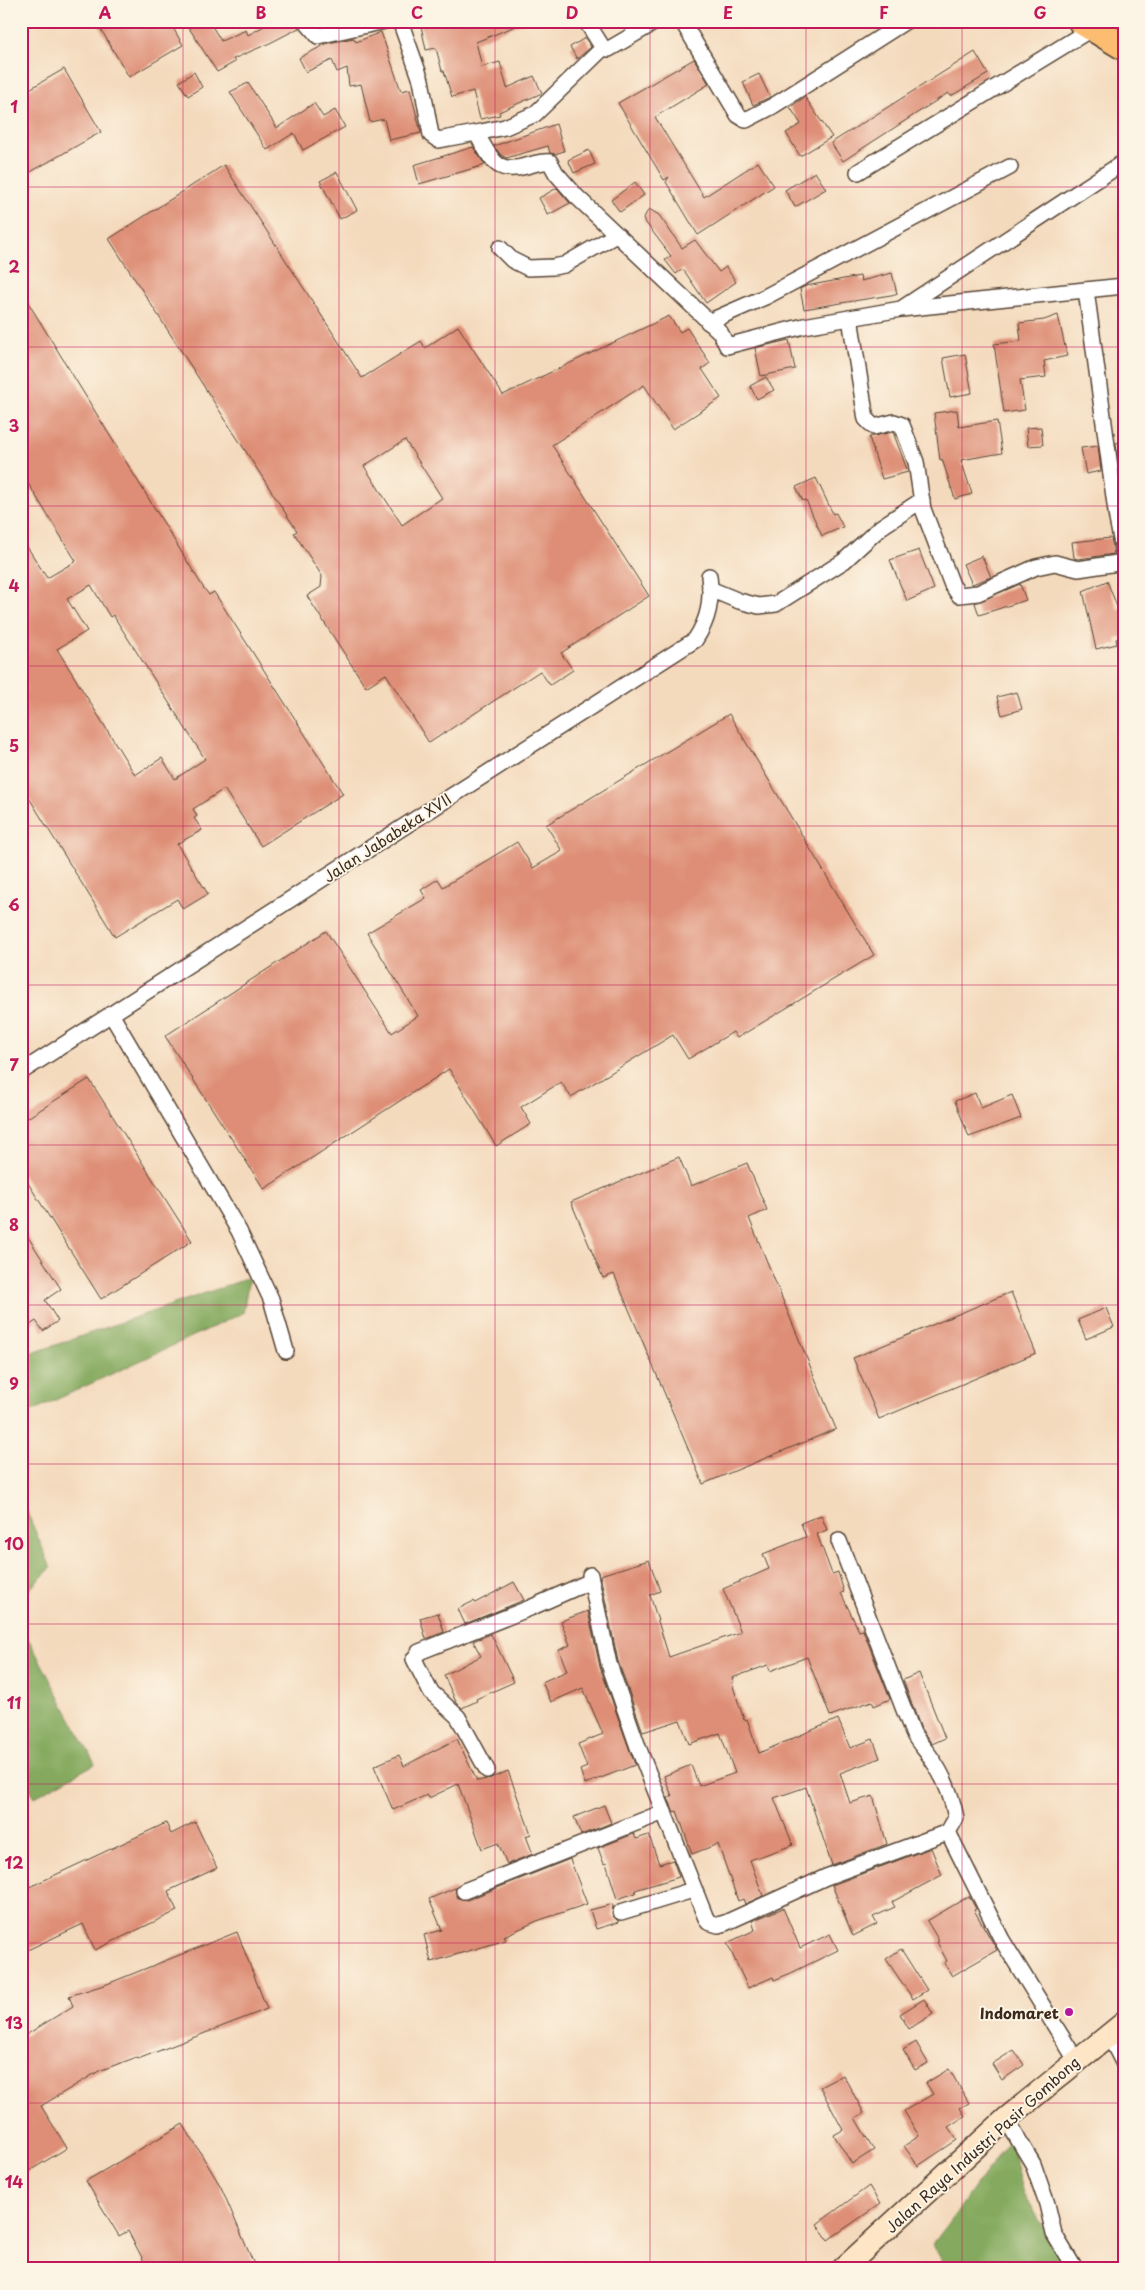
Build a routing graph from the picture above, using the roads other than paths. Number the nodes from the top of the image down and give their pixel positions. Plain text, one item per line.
1 (385, 21) edge
2 (400, 21) edge
3 (586, 21) edge
4 (657, 21) edge
5 (682, 21) edge
6 (906, 21) edge
7 (307, 24) dead end
8 (1086, 25) edge
9 (1124, 47) edge
10 (603, 48) junction
11 (476, 133) junction
12 (1124, 162) edge
13 (1010, 167) dead end
14 (858, 172) dead end
15 (616, 235) junction
16 (500, 248) dead end
17 (1124, 286) edge
18 (1086, 290) junction
19 (901, 309) junction
20 (850, 318) junction
21 (708, 322) junction
22 (922, 500) junction
23 (1124, 554) edge
24 (1124, 562) edge
25 (110, 1014) junction
26 (21, 1072) edge
27 (286, 1351) dead end
28 (839, 1540) dead end
29 (487, 1770) dead end
30 (664, 1812) junction
31 (948, 1832) junction
32 (693, 1890) junction
33 (464, 1891) dead end
34 (621, 1912) dead end
35 (1116, 2029) edge
36 (1076, 2060) junction
37 (1124, 2064) edge
38 (1006, 2119) junction
39 (843, 2269) edge
40 (1075, 2269) edge

1 - 7 street
2 - 11 street
3 - 10 street
4 - 10 street
5 - 6 street
8 - 9 highway
8 - 14 street
10 - 11 street
11 - 15 street
12 - 19 street
13 - 21 street
15 - 16 street
15 - 21 street
17 - 18 street
18 - 19 street
18 - 23 street
19 - 20 street
20 - 21 street
20 - 22 street
22 - 24 street
22 - 25 street, Jalan Jababeka XVII
25 - 26 street, Jalan Jababeka XVII
25 - 27 street
28 - 31 street
29 - 30 street
30 - 32 street
30 - 33 street
31 - 32 street
31 - 36 street
32 - 34 street
35 - 36 main road, Jalan Raya Industri Pasir Gombong
35 - 37 street
36 - 38 main road, Jalan Raya Industri Pasir Gombong
38 - 39 main road, Jalan Raya Industri Pasir Gombong
38 - 40 street

